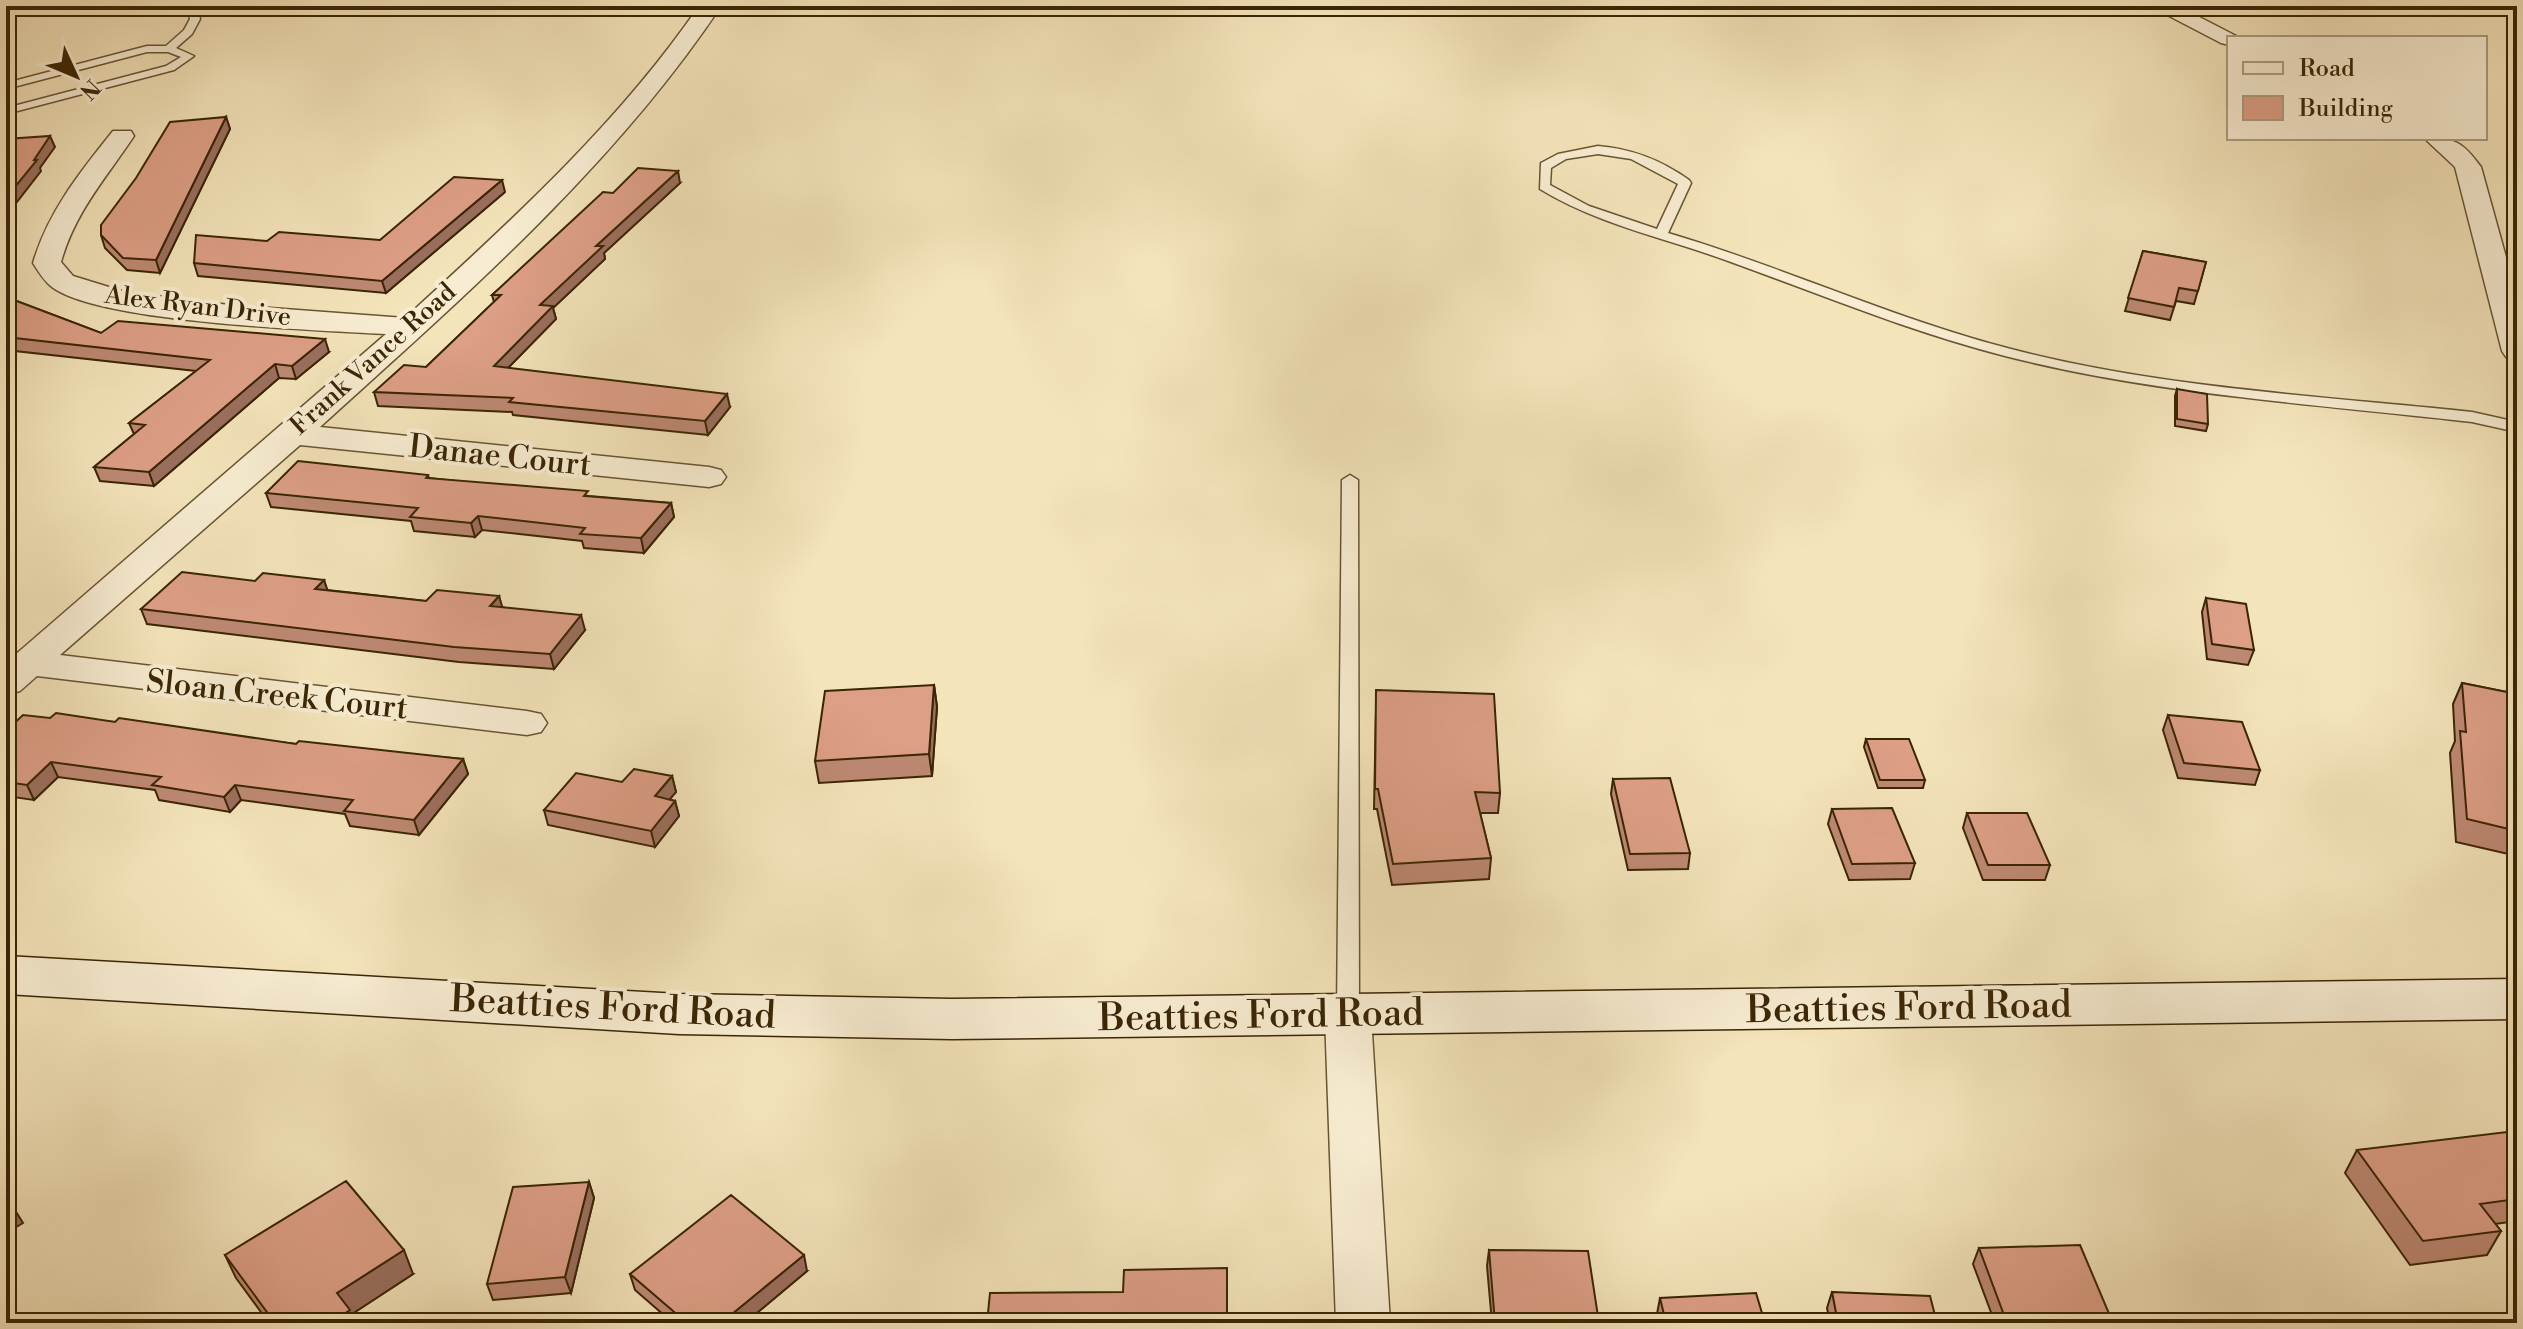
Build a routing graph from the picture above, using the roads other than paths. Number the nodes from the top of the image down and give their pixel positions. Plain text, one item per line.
1 (192, 6) edge
2 (710, 6) edge
3 (2161, 6) edge
4 (2227, 37) edge
5 (169, 49) junction
6 (6, 86) edge
7 (6, 111) edge
8 (122, 136) dead end
9 (2439, 140) edge
10 (1661, 234) junction
11 (413, 327) junction
12 (2517, 351) edge
13 (2517, 427) edge
14 (291, 434) junction
15 (709, 477) dead end
16 (1350, 480) dead end
17 (17, 673) edge
18 (527, 723) dead end
19 (6, 975) edge
20 (2517, 999) edge
21 (1348, 1016) junction
22 (1363, 1323) edge

1 - 5 lane
2 - 11 street, Frank Vance Road
3 - 4 street
5 - 6 lane
5 - 7 lane
8 - 11 street, Alex Ryan Drive
9 - 12 street
10 - 10 lane
10 - 13 lane
11 - 14 street, Frank Vance Road
14 - 15 street, Danae Court
14 - 17 street, Frank Vance Road
16 - 21 lane
17 - 18 street, Sloan Creek Court
19 - 21 main road, Beatties Ford Road
20 - 21 main road, Beatties Ford Road
21 - 22 street

